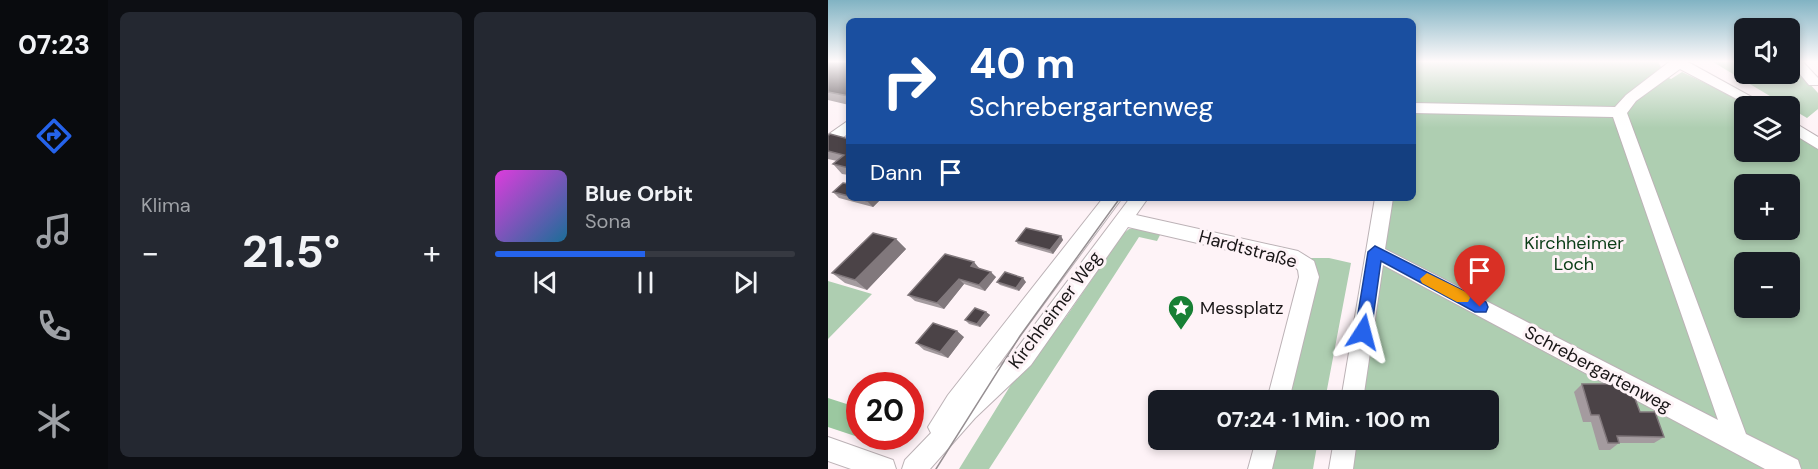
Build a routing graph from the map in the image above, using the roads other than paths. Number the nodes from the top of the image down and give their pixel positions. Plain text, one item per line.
1 (1650, 84) edge
2 (1720, 84) edge
3 (1742, 96) edge
4 (1416, 108) edge
5 (1619, 111) junction
6 (1800, 132) edge
7 (1818, 144) edge
8 (1111, 201) edge
9 (1137, 201) edge
10 (1384, 201) edge
11 (1124, 219) junction
12 (1375, 252) junction
13 (1281, 390) edge
14 (1354, 390) edge
15 (1737, 441) junction
16 (828, 449) edge
17 (1265, 450) edge
18 (1344, 450) edge
19 (884, 469) edge
20 (914, 469) edge
21 (1260, 469) edge
22 (1341, 469) edge
23 (1789, 469) edge

1 - 5 street
2 - 3 street
4 - 5 street
5 - 15 street
6 - 7 street
8 - 20 street, Kirchheimer Weg
9 - 11 street, Kirchheimer Weg
10 - 12 street
11 - 13 street, Hardtstraße
11 - 20 street, Kirchheimer Weg
12 - 14 street
12 - 15 street, Schrebergartenweg
15 - 23 street, Schrebergartenweg
16 - 19 street
17 - 21 street
18 - 22 street

